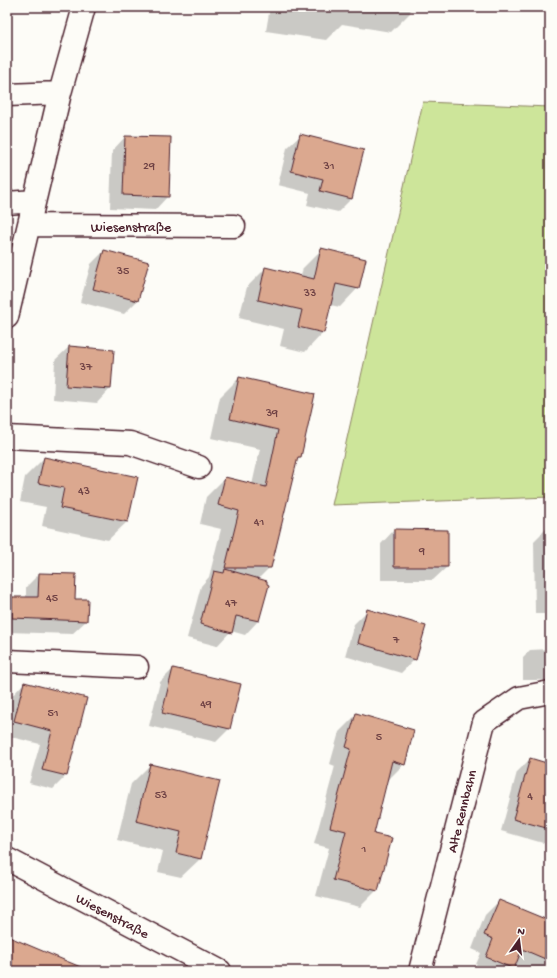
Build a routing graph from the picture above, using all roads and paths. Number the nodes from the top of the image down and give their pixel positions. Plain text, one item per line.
1 (84, 7) edge
2 (60, 93) junction
3 (7, 95) edge
4 (34, 201) junction
5 (7, 203) edge
6 (29, 225) junction
7 (234, 226) dead end
8 (7, 317) edge
9 (7, 437) edge
10 (199, 467) dead end
11 (7, 661) edge
12 (137, 667) dead end
13 (550, 692) edge
14 (7, 859) edge
15 (220, 971) edge
16 (420, 971) edge

1 - 2 street
2 - 3 street
2 - 4 street
4 - 5 street
4 - 6 street
6 - 7 street, Wiesenstraße
6 - 8 street
9 - 10 street
11 - 12 street
13 - 16 street, Alte Rennbahn
14 - 15 street, Wiesenstraße

